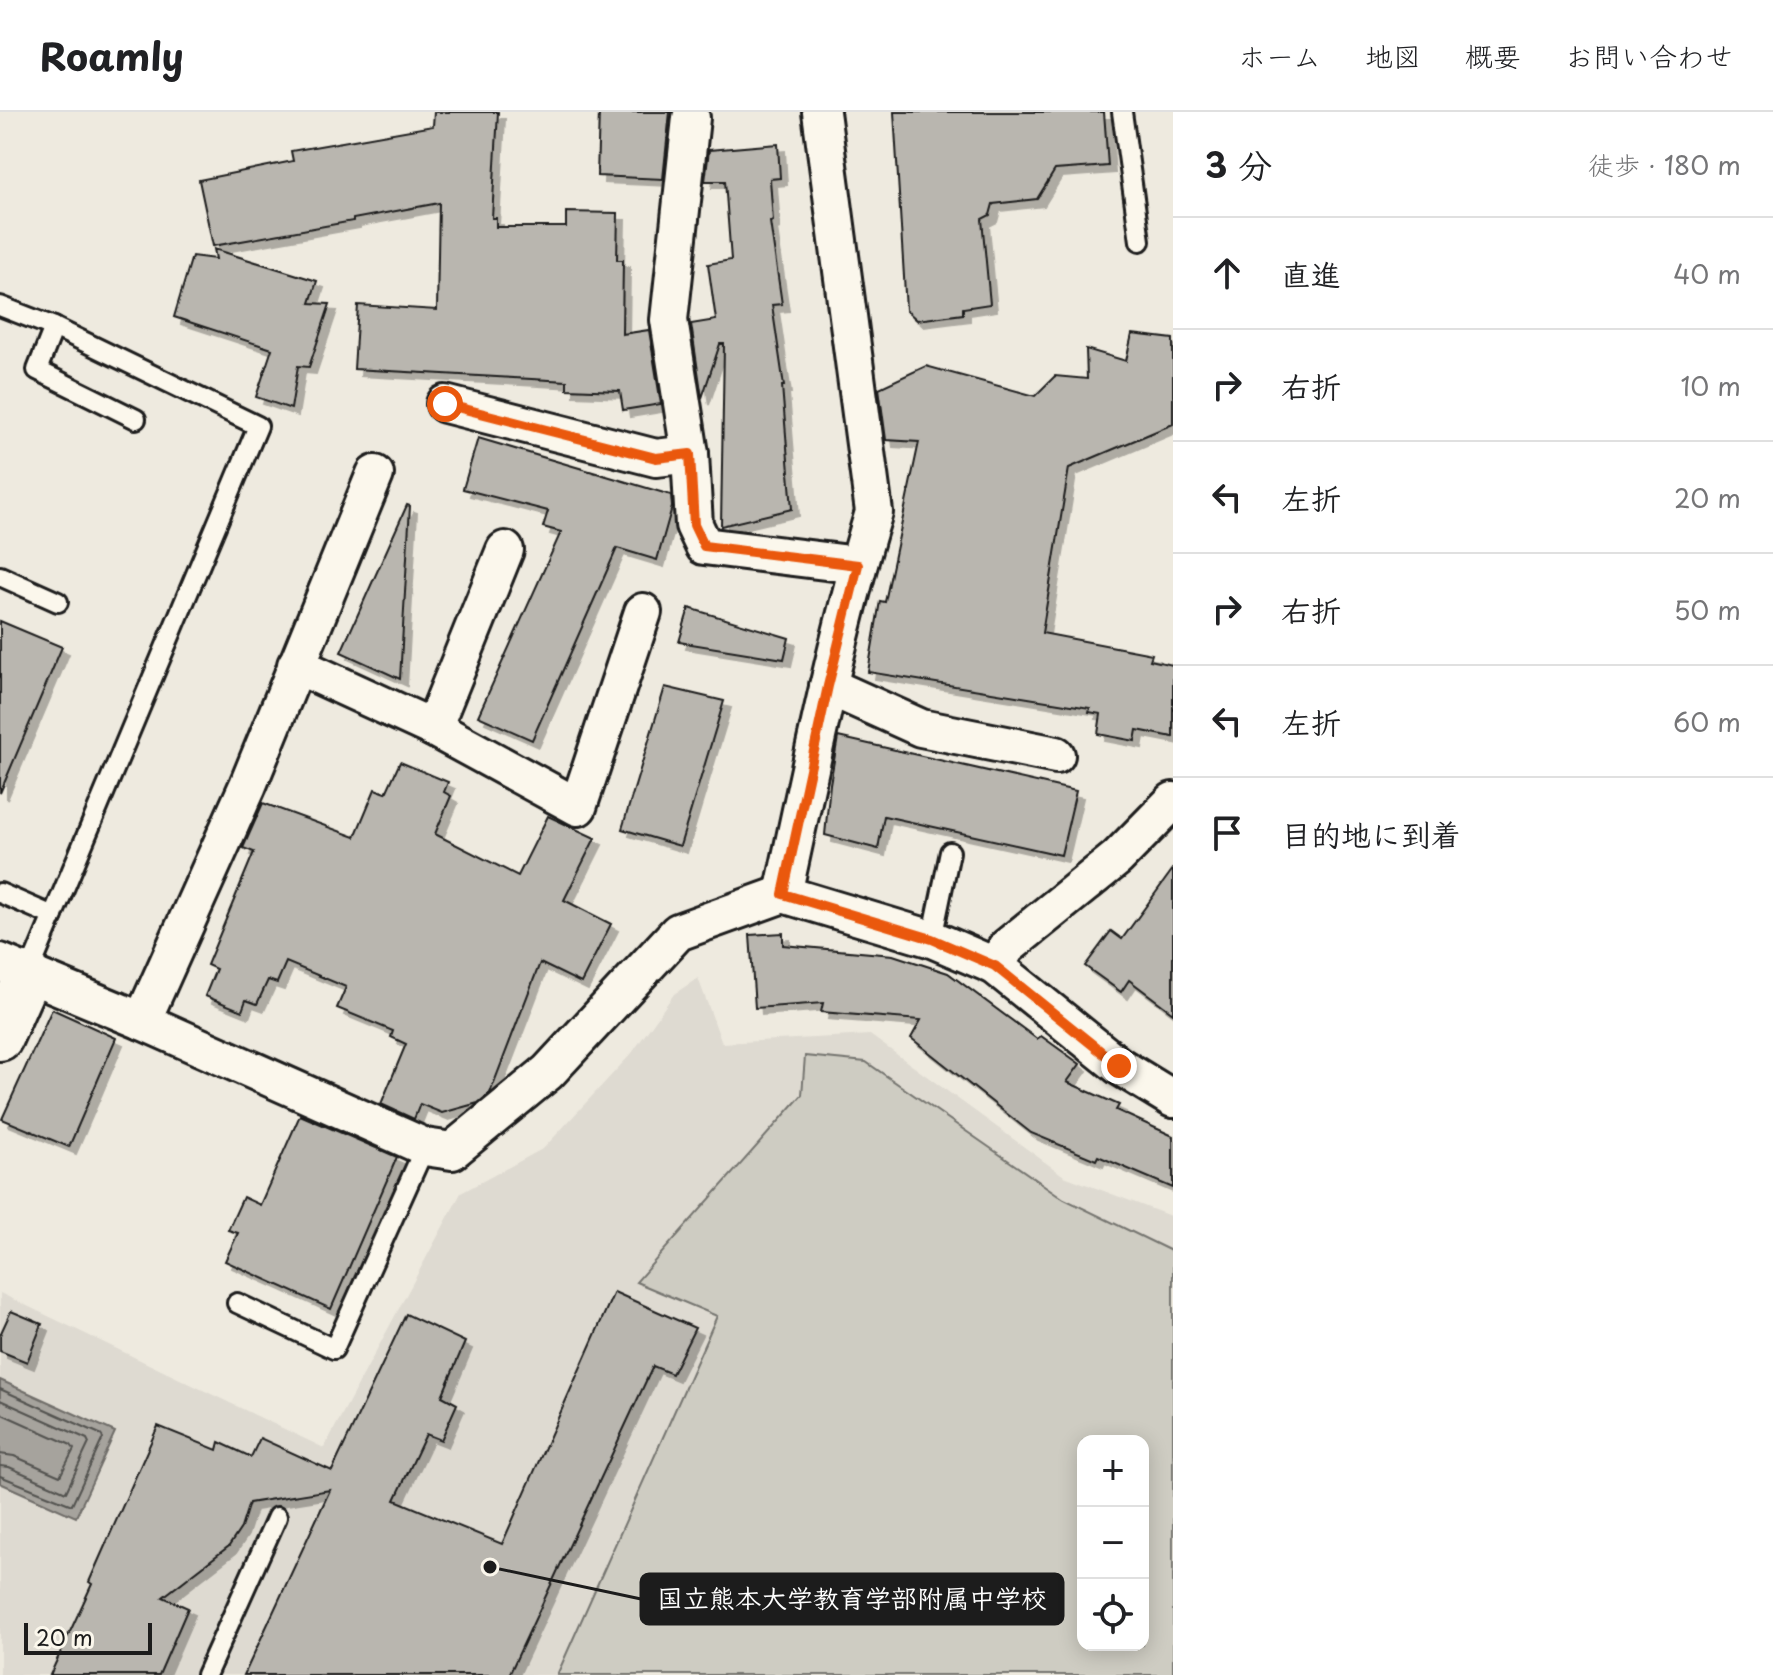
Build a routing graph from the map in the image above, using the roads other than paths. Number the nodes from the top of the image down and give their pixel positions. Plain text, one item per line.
1 (821, 112) edge
2 (1122, 112) edge
3 (691, 118) dead end
4 (1140, 241) dead end
5 (0, 306) edge
6 (54, 327) junction
7 (445, 404) dead end
8 (136, 419) dead end
9 (690, 454) junction
10 (375, 474) dead end
11 (505, 550) dead end
12 (858, 565) junction
13 (0, 576) edge
14 (58, 602) dead end
15 (643, 612) dead end
16 (296, 665) junction
17 (828, 686) junction
18 (433, 728) junction
19 (1056, 755) dead end
20 (1173, 801) edge
21 (950, 852) dead end
22 (0, 893) edge
23 (783, 894) junction
24 (53, 916) junction
25 (932, 939) junction
26 (995, 966) junction
27 (14, 968) edge
28 (142, 1021) junction
29 (0, 1038) edge
30 (1173, 1099) edge
31 (425, 1147) junction
32 (237, 1303) dead end
33 (277, 1517) dead end
34 (206, 1675) edge

1 - 12 street
2 - 4 lane
3 - 9 street
5 - 6 lane
6 - 8 lane
6 - 24 lane
7 - 9 street
9 - 12 street
10 - 16 street
11 - 18 street
12 - 17 street
13 - 14 lane
15 - 18 street
16 - 18 street
16 - 28 street
17 - 19 street
17 - 23 street
20 - 26 street
21 - 25 lane
22 - 24 lane
23 - 25 street
23 - 31 street
24 - 27 lane
25 - 26 street
26 - 30 street
27 - 28 street
27 - 29 street
28 - 31 street
31 - 32 lane
33 - 34 lane

